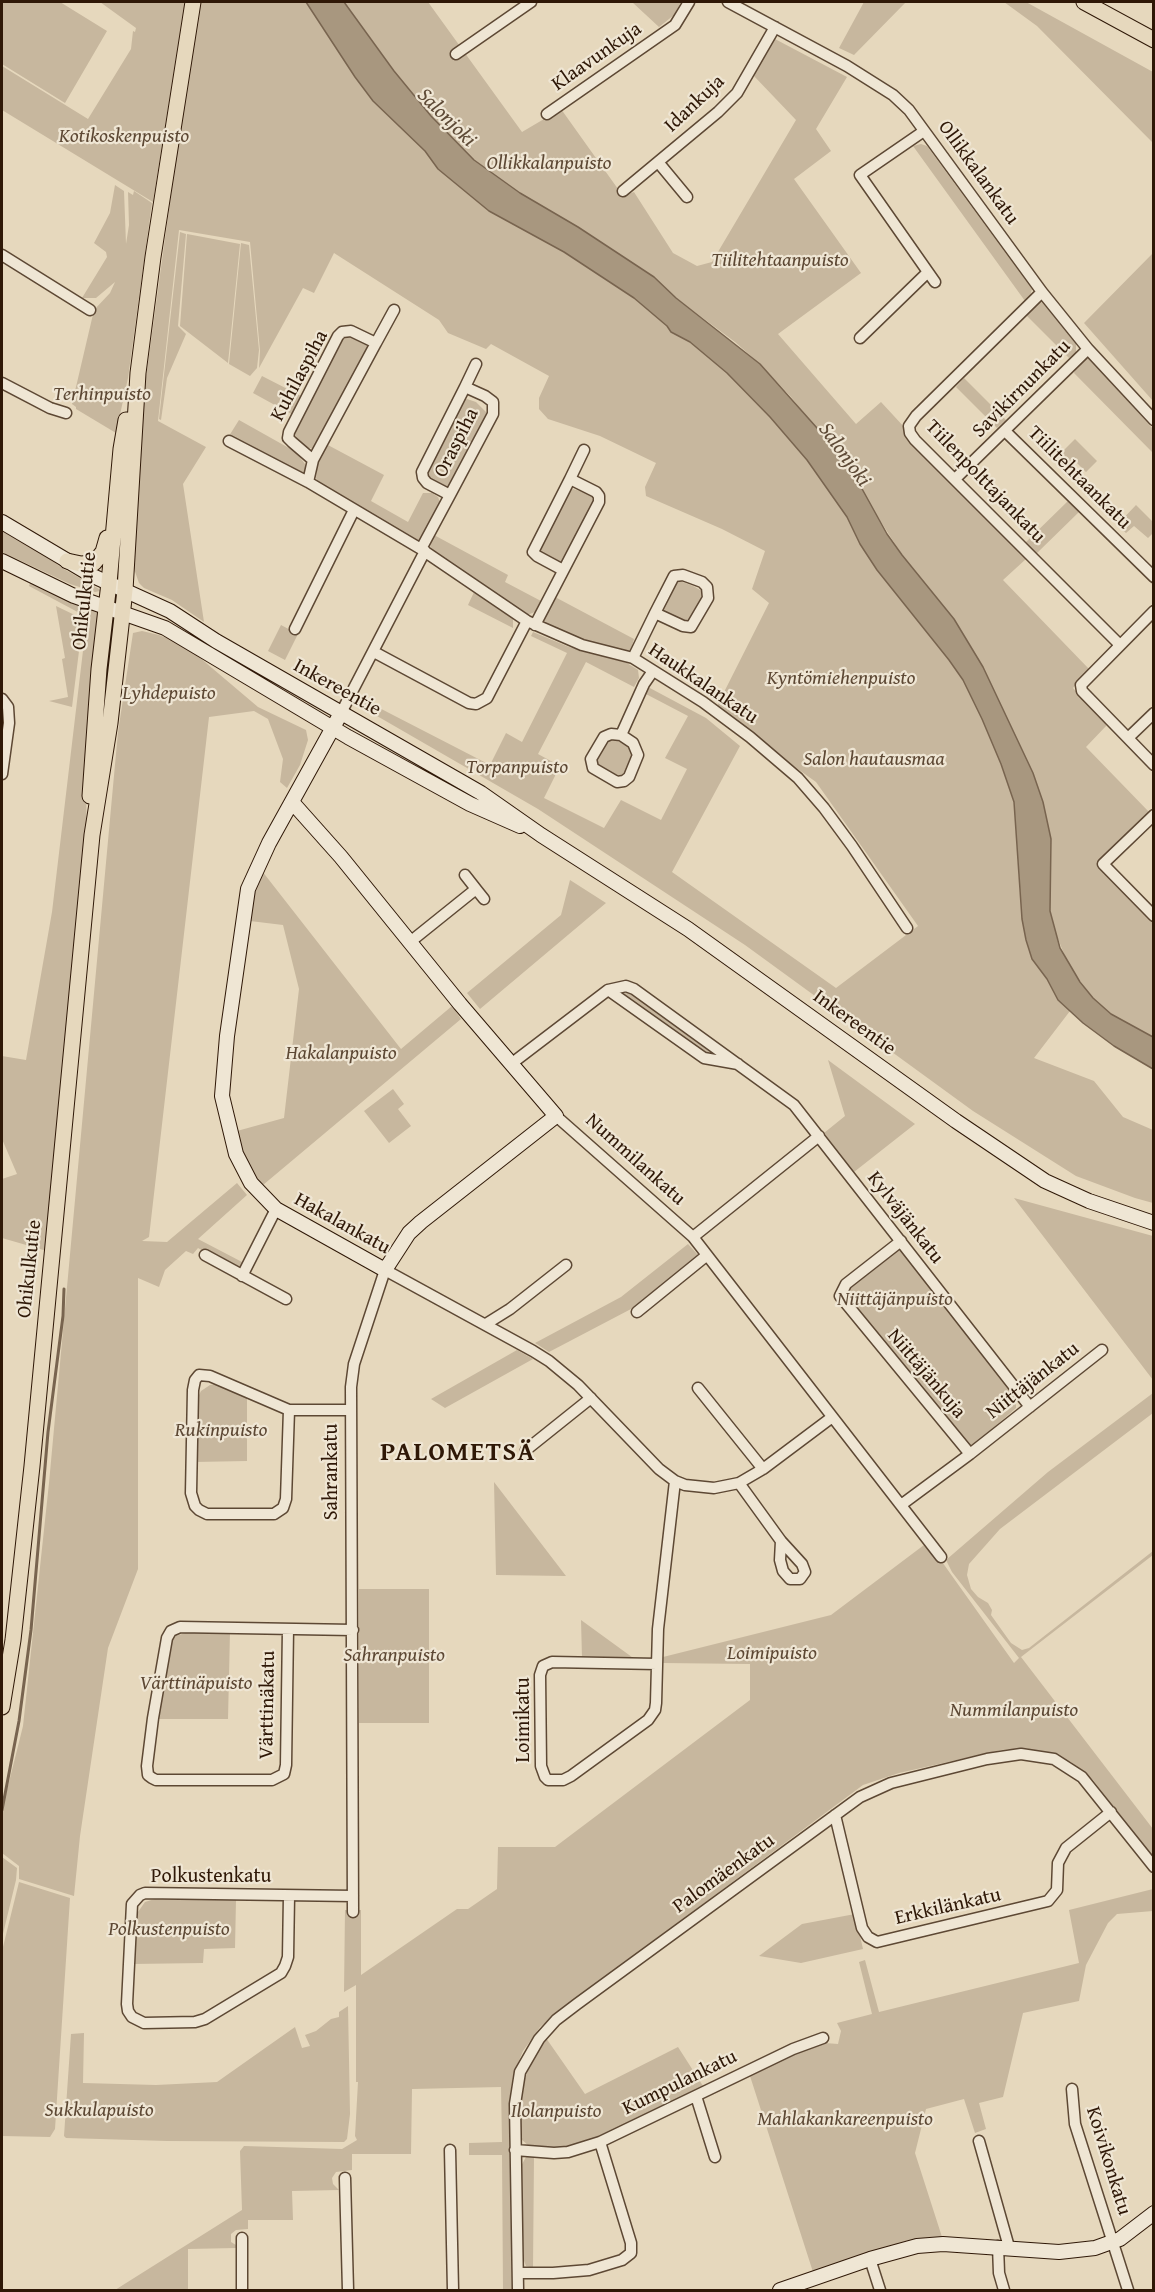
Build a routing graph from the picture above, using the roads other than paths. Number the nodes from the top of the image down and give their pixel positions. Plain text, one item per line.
1 (193, 2) edge
2 (531, 2) edge
3 (689, 2) edge
4 (728, 2) edge
5 (1084, 2) edge
6 (747, 6) edge
7 (775, 27) junction
8 (1154, 40) edge
9 (456, 54) dead end
10 (547, 114) dead end
11 (924, 131) junction
12 (658, 162) junction
13 (623, 191) dead end
14 (687, 197) dead end
15 (2, 255) edge
16 (928, 272) junction
17 (935, 282) dead end
18 (1042, 292) junction
19 (90, 310) dead end
20 (394, 310) dead end
21 (860, 338) dead end
22 (376, 343) junction
23 (1088, 348) junction
24 (476, 364) dead end
25 (138, 373) junction
26 (2, 382) edge
27 (465, 387) junction
28 (66, 413) dead end
29 (1154, 420) edge
30 (1005, 431) junction
31 (230, 441) dead end
32 (584, 450) dead end
33 (314, 460) junction
34 (955, 479) junction
35 (570, 480) junction
36 (308, 482) junction
37 (450, 495) junction
38 (354, 510) junction
39 (114, 518) junction
40 (2, 522) edge
41 (423, 550) junction
42 (2, 561) edge
43 (67, 561) junction
44 (563, 570) junction
45 (1154, 577) edge
46 (109, 583) junction
47 (125, 590) junction
48 (106, 607) junction
49 (1154, 611) edge
50 (655, 612) junction
51 (123, 613) junction
52 (531, 623) junction
53 (295, 629) dead end
54 (1120, 645) junction
55 (374, 652) junction
56 (633, 658) junction
57 (653, 671) junction
58 (5, 703) edge
59 (341, 713) junction
60 (1154, 713) edge
61 (332, 728) junction
62 (621, 735) junction
63 (1128, 738) junction
64 (1154, 765) edge
65 (2, 774) edge
66 (291, 802) junction
67 (1154, 815) edge
68 (92, 835) junction
69 (541, 835) junction
70 (465, 875) dead end
71 (476, 889) junction
72 (484, 900) dead end
73 (1154, 916) edge
74 (907, 928) dead end
75 (410, 942) junction
76 (511, 1064) junction
77 (556, 1116) junction
78 (819, 1136) junction
79 (276, 1209) junction
80 (1154, 1223) edge
81 (693, 1237) junction
82 (901, 1241) junction
83 (205, 1255) dead end
84 (706, 1256) junction
85 (566, 1265) dead end
86 (385, 1270) junction
87 (242, 1276) junction
88 (286, 1299) dead end
89 (637, 1312) dead end
90 (486, 1324) junction
91 (1102, 1350) dead end
92 (698, 1388) dead end
93 (591, 1398) junction
94 (1029, 1407) junction
95 (289, 1410) junction
96 (351, 1410) junction
97 (831, 1418) junction
98 (526, 1450) dead end
99 (970, 1454) junction
100 (763, 1469) junction
101 (675, 1481) junction
102 (739, 1483) junction
103 (901, 1505) junction
104 (781, 1541) dead end
105 (941, 1557) dead end
106 (288, 1629) junction
107 (352, 1630) junction
108 (657, 1664) junction
109 (2, 1707) edge
110 (1111, 1812) junction
111 (835, 1815) junction
112 (1154, 1867) edge
113 (289, 1896) junction
114 (353, 1896) junction
115 (353, 1912) dead end
116 (823, 2038) dead end
117 (1072, 2089) dead end
118 (696, 2096) junction
119 (979, 2140) dead end
120 (600, 2142) junction
121 (450, 2150) dead end
122 (515, 2150) junction
123 (715, 2157) dead end
124 (345, 2178) dead end
125 (1154, 2213) edge
126 (242, 2238) dead end
127 (1114, 2242) junction
128 (1004, 2247) junction
129 (870, 2259) junction
130 (518, 2273) junction
131 (242, 2290) edge
132 (348, 2290) edge
133 (453, 2290) edge
134 (518, 2290) edge
135 (780, 2290) edge
136 (880, 2290) edge
137 (1004, 2290) edge
138 (1128, 2290) edge

1 - 25 main road, Ohikulkutie
2 - 9 street
3 - 10 street, Klaavunkuja
4 - 6 street, Ollikkalankatu
5 - 8 main road
6 - 7 street, Ollikkalankatu
7 - 11 street, Ollikkalankatu
7 - 12 street, Idankuja
11 - 16 street
11 - 18 street, Ollikkalankatu
12 - 13 street, Idankuja
12 - 14 street
15 - 19 street
16 - 17 street
16 - 21 street
18 - 23 street, Ollikkalankatu
18 - 34 street, Tiilenpolttajankatu
20 - 22 street
22 - 33 street
22 - 33 street, Kuhilaspiha
23 - 29 street, Ollikkalankatu
23 - 30 street, Savikirnunkatu
24 - 27 street, Oraspiha
25 - 39 main road, Ohikulkutie
25 - 47 main road, Ohikulkutie
26 - 28 street
27 - 37 street, Oraspiha
27 - 37 street, Oraspiha
30 - 34 street, Savikirnunkatu
30 - 45 street, Tiilitehtaankatu
31 - 36 street, Haukkalankatu
32 - 35 street
33 - 36 street
34 - 54 street, Tiilenpolttajankatu
35 - 44 street
35 - 44 street
36 - 38 street, Haukkalankatu
37 - 41 street, Oraspiha
38 - 41 street, Haukkalankatu
38 - 53 street
39 - 43 main road
39 - 46 main road, Ohikulkutie
40 - 43 street, Inkereentie
41 - 52 street, Haukkalankatu
41 - 55 street, Oraspiha
42 - 48 street, Inkereentie
43 - 46 street, Inkereentie
44 - 52 street
46 - 47 street, Inkereentie
46 - 48 main road, Ohikulkutie
47 - 51 main road, Ohikulkutie
47 - 59 street, Inkereentie
48 - 51 street, Inkereentie
48 - 68 main road, Ohikulkutie
49 - 54 street
50 - 50 street
50 - 56 street
51 - 61 street, Inkereentie
51 - 68 main road, Ohikulkutie
52 - 55 street
52 - 56 street, Haukkalankatu
54 - 63 street
55 - 59 street, Oraspiha
56 - 57 street, Haukkalankatu
57 - 62 street
57 - 74 street, Haukkalankatu
58 - 65 street
59 - 61 street, Hakalankatu
59 - 69 street, Inkereentie
60 - 63 street
61 - 66 street, Hakalankatu
61 - 69 street, Inkereentie
62 - 62 street
63 - 64 street
66 - 75 street, Nummilankatu
66 - 79 street, Hakalankatu
67 - 73 street
68 - 109 main road, Ohikulkutie
69 - 80 street, Inkereentie
70 - 71 street
71 - 72 street
71 - 75 street
75 - 76 street, Nummilankatu
76 - 77 street, Nummilankatu
76 - 78 street, Kylväjänkatu
77 - 81 street, Nummilankatu
77 - 86 street, Sahrankatu
78 - 81 street
78 - 82 street, Kylväjänkatu
79 - 86 street, Hakalankatu
79 - 87 street
81 - 84 street, Nummilankatu
82 - 94 street, Kylväjänkatu
82 - 99 street, Niittäjänkuja
83 - 87 street
84 - 89 street
84 - 97 street, Nummilankatu
85 - 90 street
86 - 90 street, Hakalankatu
86 - 96 street, Sahrankatu
87 - 88 street
90 - 93 street, Hakalankatu
91 - 94 street, Niittäjänkatu
92 - 100 street
93 - 98 street
93 - 101 street, Hakalankatu
94 - 99 street, Niittäjänkatu
95 - 95 street
95 - 96 street
96 - 107 street, Sahrankatu
97 - 100 street, Hakalankatu
97 - 103 street, Nummilankatu
99 - 103 street, Niittäjänkatu
100 - 102 street, Hakalankatu
101 - 102 street, Hakalankatu
101 - 108 street, Loimikatu
102 - 104 street
103 - 105 street, Nummilankatu
106 - 106 street, Värttinäkatu
106 - 107 street, Värttinäkatu
107 - 114 street, Sahrankatu
108 - 108 street, Loimikatu
110 - 111 street, Palomäenkatu
110 - 111 street, Erkkilänkatu
110 - 112 street, Palomäenkatu
111 - 122 street, Palomäenkatu
113 - 113 street, Polkustenkatu
113 - 114 street, Polkustenkatu
114 - 115 street, Sahrankatu
116 - 118 street, Kumpulankatu
117 - 127 street, Koivikonkatu
118 - 120 street, Kumpulankatu
118 - 123 street
119 - 128 street
120 - 122 street, Kumpulankatu
120 - 130 street
121 - 133 street
122 - 130 street, Palomäenkatu
124 - 132 street
125 - 127 street
126 - 131 street
127 - 128 street
127 - 138 street, Koivikonkatu
128 - 129 street
128 - 137 street
129 - 135 street
129 - 136 street
130 - 134 street, Palomäenkatu

